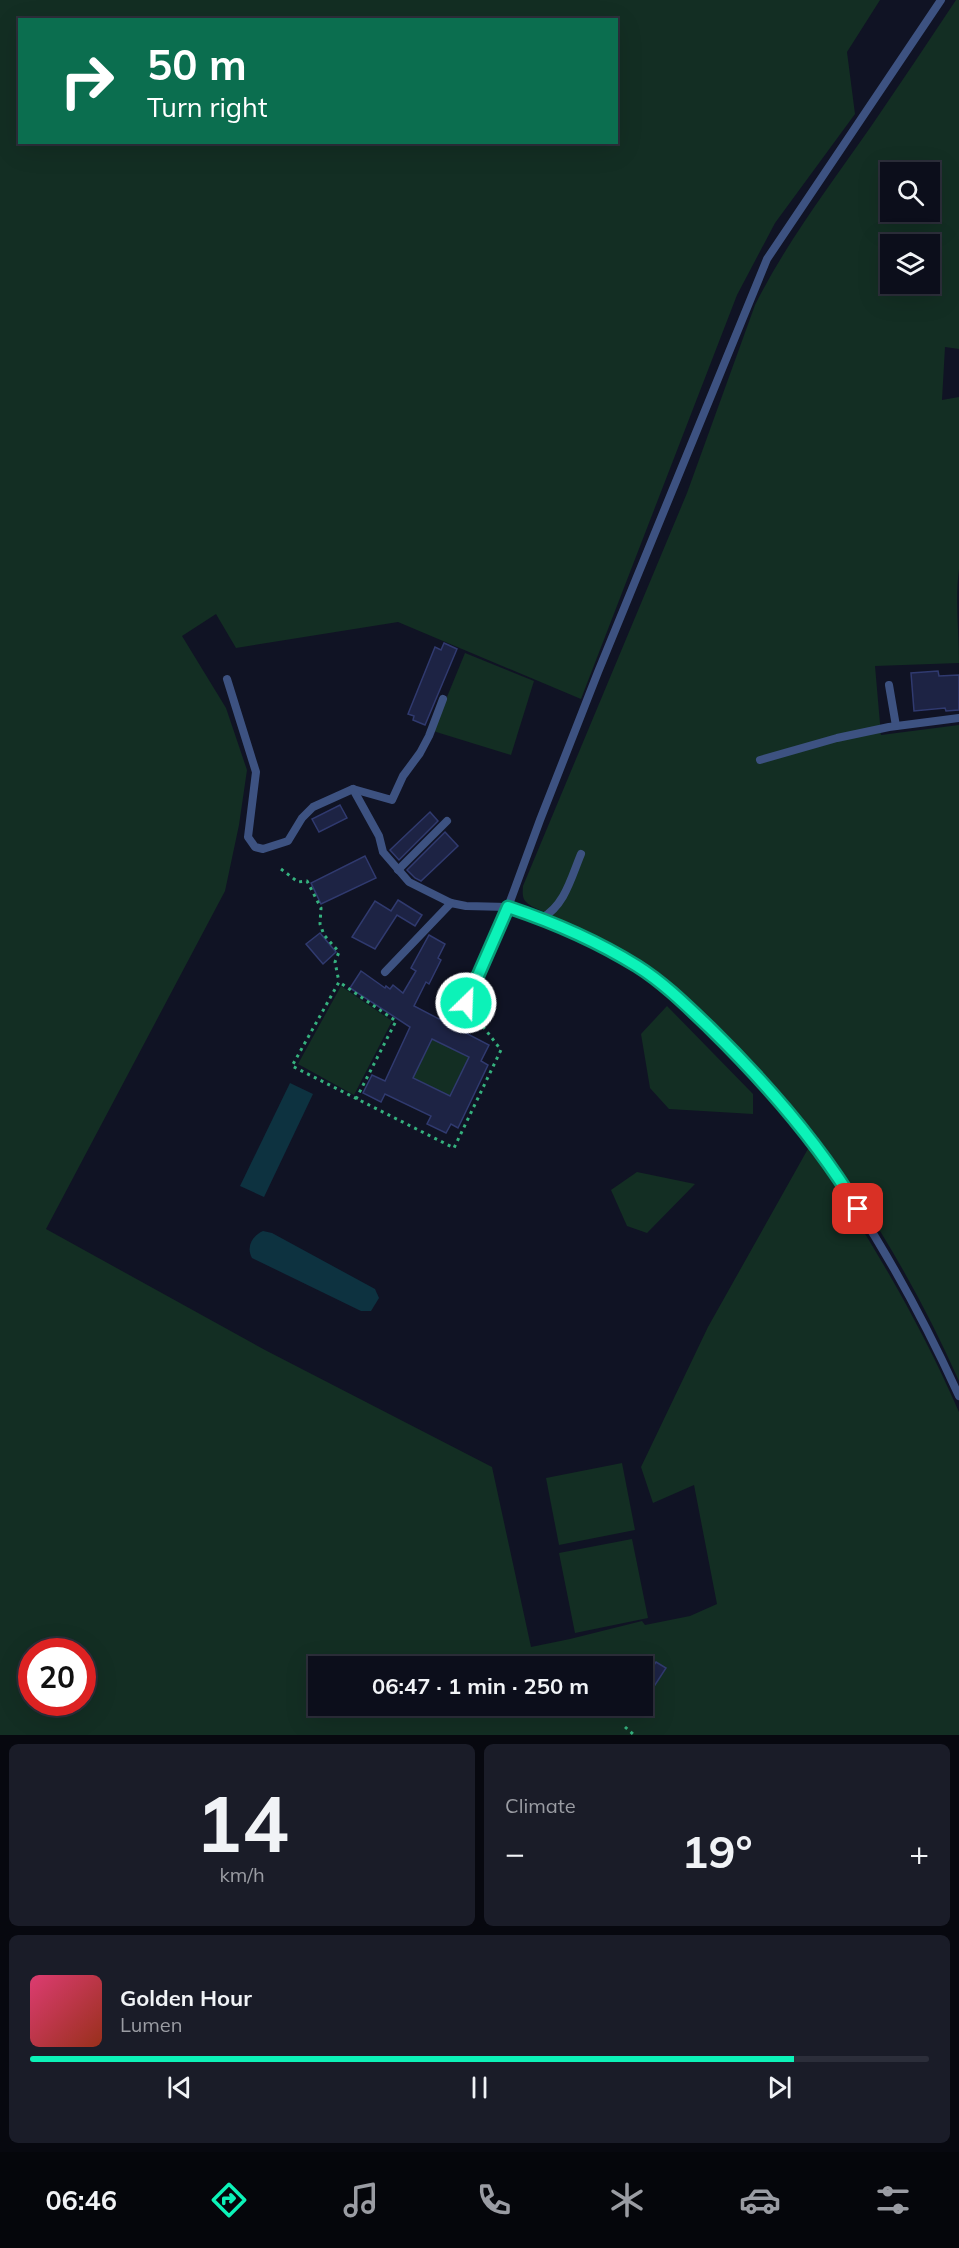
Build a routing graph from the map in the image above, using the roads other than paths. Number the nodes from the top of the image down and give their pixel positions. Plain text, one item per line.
1 (941, 0) edge
2 (227, 679) dead end
3 (889, 685) dead end
4 (443, 699) dead end
5 (959, 718) edge
6 (896, 726) junction
7 (760, 760) dead end
8 (353, 789) junction
9 (447, 821) dead end
10 (581, 855) dead end
11 (398, 870) junction
12 (451, 903) junction
13 (508, 907) junction
14 (542, 918) junction
15 (385, 972) dead end
16 (466, 1003) road end
17 (959, 1396) edge

1 - 13 lane
2 - 8 lane
3 - 6 lane
4 - 8 lane
5 - 6 lane
6 - 7 lane
8 - 11 lane
9 - 11 lane
10 - 14 lane
11 - 12 lane
12 - 13 lane
12 - 15 lane
13 - 14 lane
13 - 16 lane
14 - 17 lane

